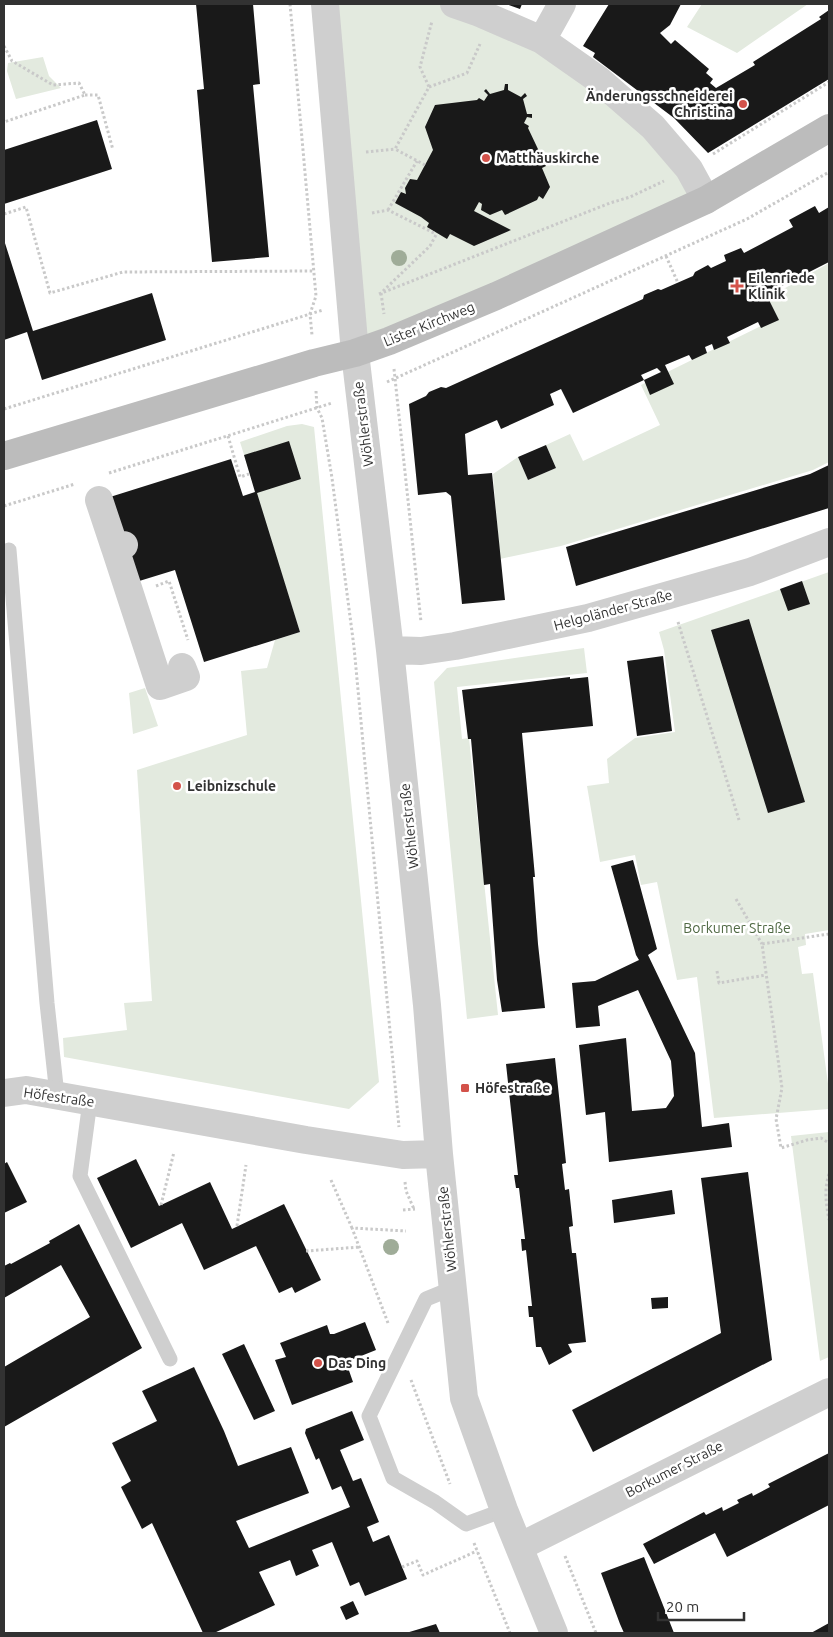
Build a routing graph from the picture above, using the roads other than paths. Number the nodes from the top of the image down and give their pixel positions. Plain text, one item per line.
1 (325, 4) edge
2 (562, 4) edge
3 (443, 11) edge
4 (542, 40) junction
5 (829, 128) edge
6 (706, 200) junction
7 (355, 353) junction
8 (4, 456) edge
9 (94, 486) road end
10 (829, 542) edge
11 (9, 550) dead end
12 (390, 650) junction
13 (186, 657) road end
14 (4, 1093) edge
15 (57, 1095) junction
16 (90, 1101) junction
17 (439, 1154) junction
18 (453, 1288) junction
19 (170, 1359) dead end
20 (829, 1392) edge
21 (504, 1510) junction
22 (519, 1547) junction
23 (554, 1633) edge

1 - 7 street, Wöhlerstraße
2 - 4 street
3 - 4 street
4 - 6 street
5 - 6 street, Lister Kirchweg
6 - 7 street, Lister Kirchweg
7 - 8 street, Lister Kirchweg
7 - 12 street, Wöhlerstraße
9 - 13 street
10 - 12 street, Helgoländer Straße
11 - 15 lane
12 - 17 street, Wöhlerstraße
14 - 15 street, Höfestraße
15 - 16 street, Höfestraße
16 - 17 street, Höfestraße
16 - 19 lane
17 - 18 street, Wöhlerstraße
18 - 21 street, Wöhlerstraße
18 - 21 lane
20 - 22 street, Borkumer Straße
21 - 22 street, Wöhlerstraße
22 - 23 street, Wöhlerstraße

